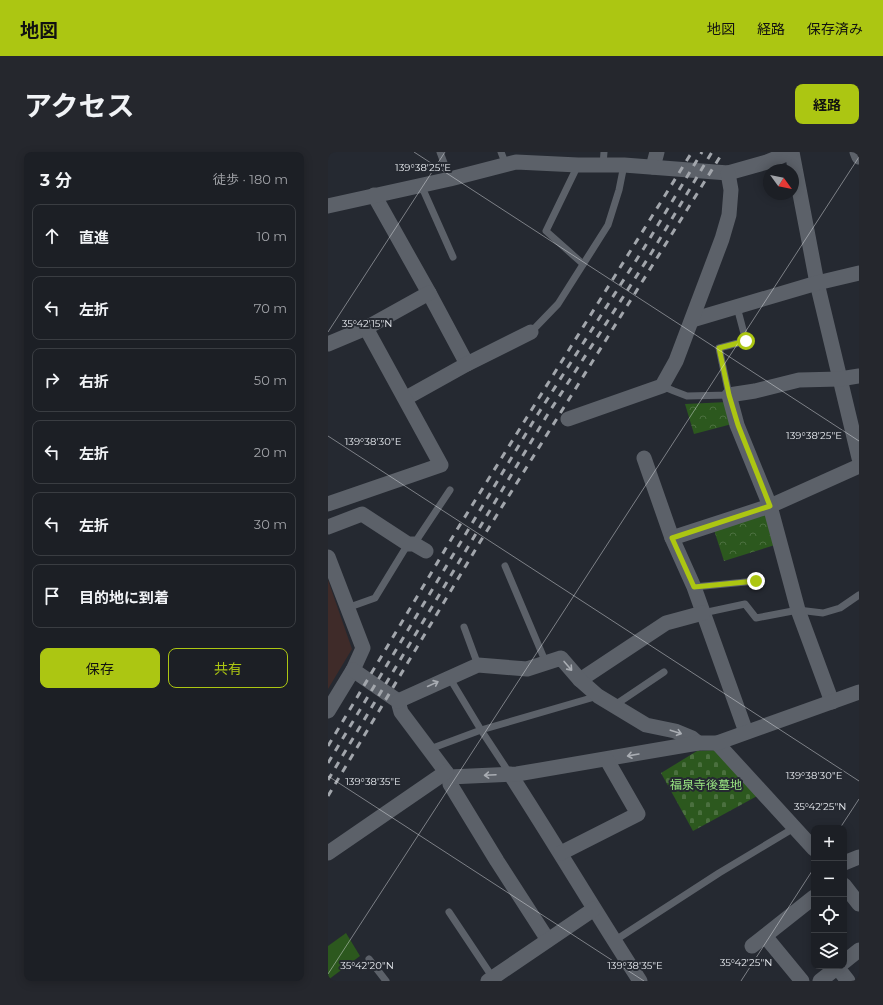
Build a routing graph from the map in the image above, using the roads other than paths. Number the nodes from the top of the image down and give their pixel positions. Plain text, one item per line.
1 (440, 152) edge
2 (657, 152) edge
3 (791, 152) edge
4 (857, 152) edge
5 (859, 157) edge
6 (504, 159) edge
7 (575, 159) edge
8 (603, 159) edge
9 (624, 165) junction
10 (653, 167) junction
11 (728, 173) junction
12 (450, 179) junction
13 (421, 186) junction
14 (374, 195) junction
15 (328, 206) edge
16 (453, 257) dead end
17 (583, 264) junction
18 (859, 273) edge
19 (817, 283) junction
20 (430, 293) junction
21 (737, 307) junction
22 (692, 320) junction
23 (366, 328) junction
24 (531, 332) joint
25 (328, 344) edge
26 (467, 364) junction
27 (859, 376) edge
28 (840, 379) junction
29 (662, 386) junction
30 (729, 395) junction
31 (406, 398) junction
32 (568, 419) dead end
33 (644, 458) dead end
34 (859, 458) edge
35 (859, 466) edge
36 (450, 490) dead end
37 (328, 504) edge
38 (770, 506) junction
39 (328, 527) edge
40 (672, 538) junction
41 (416, 546) junction
42 (328, 557) edge
43 (505, 566) dead end
44 (756, 581) dead end
45 (694, 587) junction
46 (859, 595) edge
47 (347, 608) junction
48 (798, 610) junction
49 (703, 613) junction
50 (464, 627) dead end
51 (546, 663) junction
52 (478, 665) junction
53 (353, 670) junction
54 (664, 672) dead end
55 (449, 677) junction
56 (580, 680) junction
57 (859, 692) edge
58 (598, 696) junction
59 (398, 701) junction
60 (832, 702) junction
61 (615, 705) junction
62 (328, 711) edge
63 (481, 730) junction
64 (746, 732) junction
65 (698, 743) junction
66 (717, 743) junction
67 (430, 750) junction
68 (607, 760) junction
69 (448, 774) junction
70 (510, 774) junction
71 (794, 828) junction
72 (811, 846) edge
73 (328, 853) edge
74 (561, 853) junction
75 (859, 857) edge
76 (847, 862) edge
77 (847, 889) edge
78 (811, 900) edge
79 (859, 904) edge
80 (594, 909) junction
81 (449, 912) dead end
82 (765, 936) junction
83 (548, 940) junction
84 (614, 941) junction
85 (752, 946) dead end
86 (859, 950) edge
87 (369, 959) dead end
88 (847, 959) edge
89 (835, 969) edge
90 (842, 969) edge
91 (496, 979) edge
92 (386, 981) edge
93 (640, 981) edge
94 (802, 981) edge
95 (820, 981) edge
96 (848, 981) edge

1 - 12 lane
2 - 10 street
3 - 11 street
3 - 19 street
4 - 5 street
6 - 7 street
6 - 12 street
7 - 8 street
7 - 17 lane
8 - 9 street
9 - 10 street
9 - 17 lane
10 - 11 street
11 - 22 street
12 - 13 street
13 - 14 street
13 - 16 lane
14 - 15 street
14 - 20 street
17 - 24 lane
18 - 19 street
19 - 21 street
19 - 28 street
20 - 23 street
20 - 26 street
21 - 22 street
21 - 30 lane
22 - 29 street
23 - 25 street
23 - 31 street
24 - 26 street
26 - 31 street
27 - 28 street
28 - 30 street
28 - 34 street
29 - 30 lane
29 - 32 street
30 - 38 street
31 - 37 street
33 - 40 street
35 - 38 street
36 - 41 lane
38 - 40 street
38 - 48 street
39 - 41 street
40 - 45 street
41 - 47 lane
42 - 47 street
43 - 51 lane
44 - 45 lane
45 - 49 street
46 - 48 lane
47 - 53 street
48 - 49 lane
48 - 60 street
49 - 56 street
49 - 64 street
50 - 52 lane
51 - 52 street
51 -> 56 street
52 - 55 street
53 - 59 street
53 - 62 street
54 - 61 lane
59 -> 55 street
55 - 63 lane
56 - 58 street
57 - 60 street
58 - 61 street
58 - 63 lane
59 - 67 street
60 - 64 street
61 -> 65 street
63 - 67 lane
63 - 70 lane
64 - 66 street
65 - 66 street
65 -> 68 street
66 - 71 street
67 - 69 street
68 - 70 street
68 - 74 street
70 -> 69 street
69 - 73 street
69 - 83 street
70 - 74 street
71 - 72 street
71 - 84 lane
74 - 80 street
75 - 76 street
77 - 79 street
78 - 82 street
80 - 83 street
80 - 84 street
81 - 91 lane
82 - 85 street
82 - 94 street
83 - 91 street
84 - 93 street
86 - 88 street
87 - 92 lane
89 - 95 street
90 - 96 street

